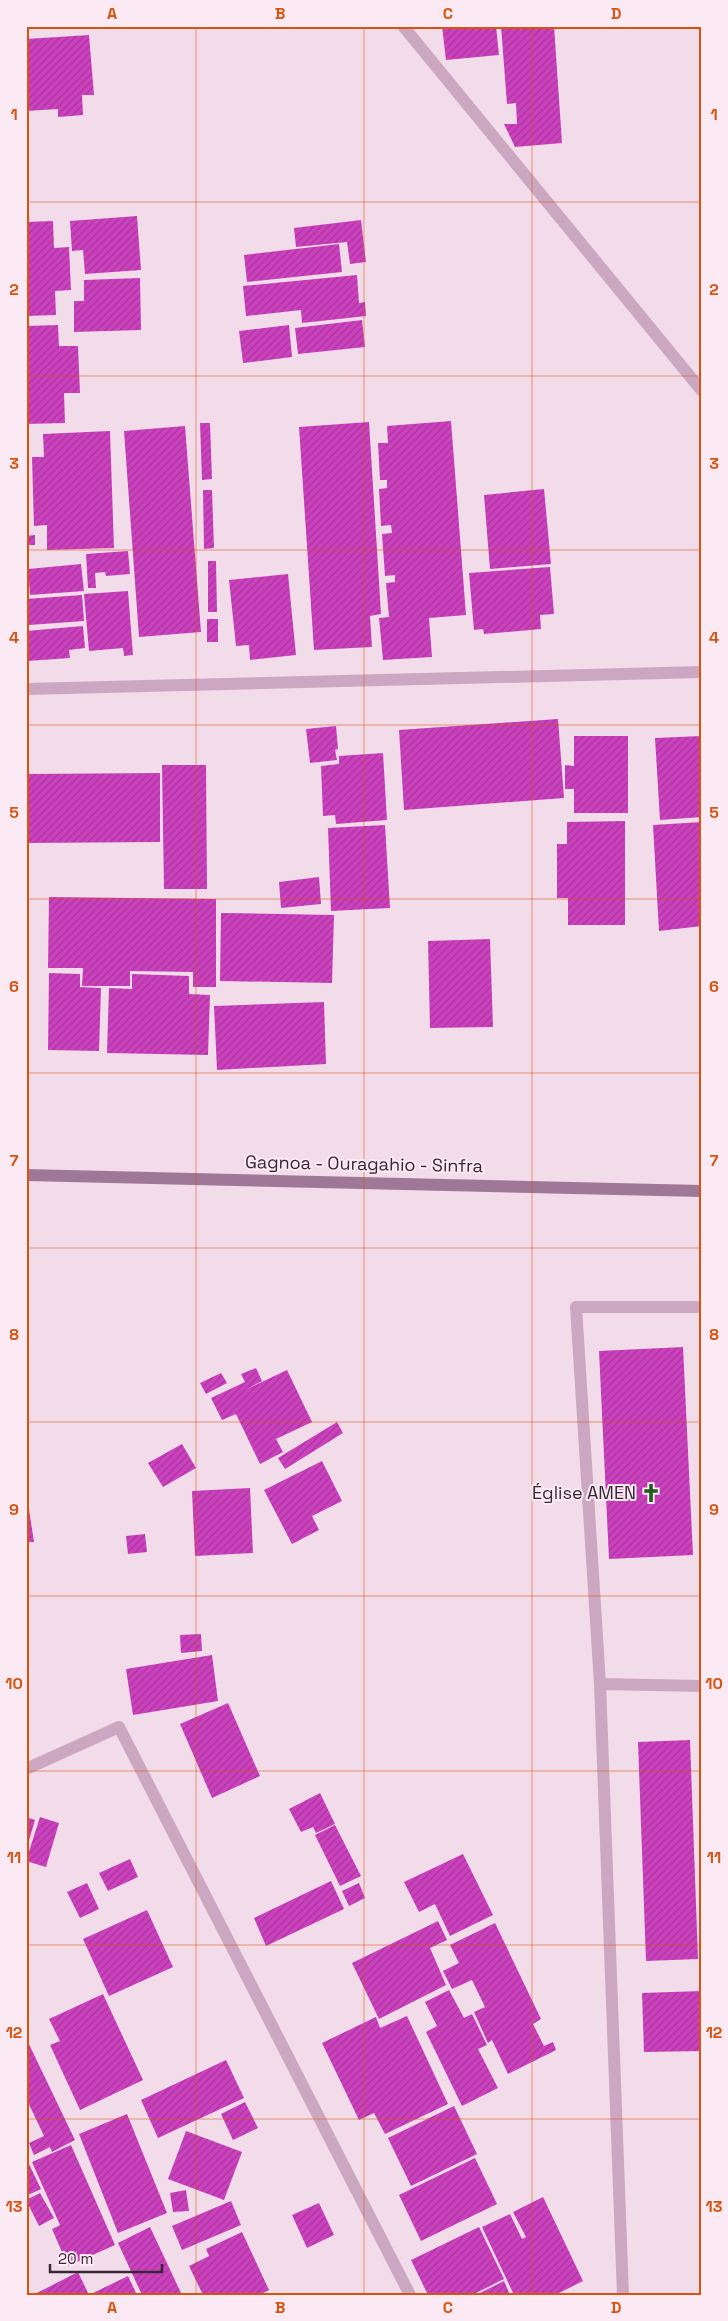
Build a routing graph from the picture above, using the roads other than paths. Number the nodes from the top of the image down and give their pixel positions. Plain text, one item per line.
1 (403, 26) edge
2 (702, 391) edge
3 (702, 672) edge
4 (26, 689) edge
5 (26, 1175) edge
6 (702, 1191) edge
7 (702, 1307) edge
8 (600, 1684) junction
9 (702, 1686) edge
10 (26, 1769) edge
11 (410, 2295) edge
12 (623, 2295) edge

1 - 2 street
3 - 4 street
5 - 6 main road, Gagnoa - Ouragahio - Sinfra
7 - 8 street
8 - 9 street
8 - 12 street
10 - 11 street

